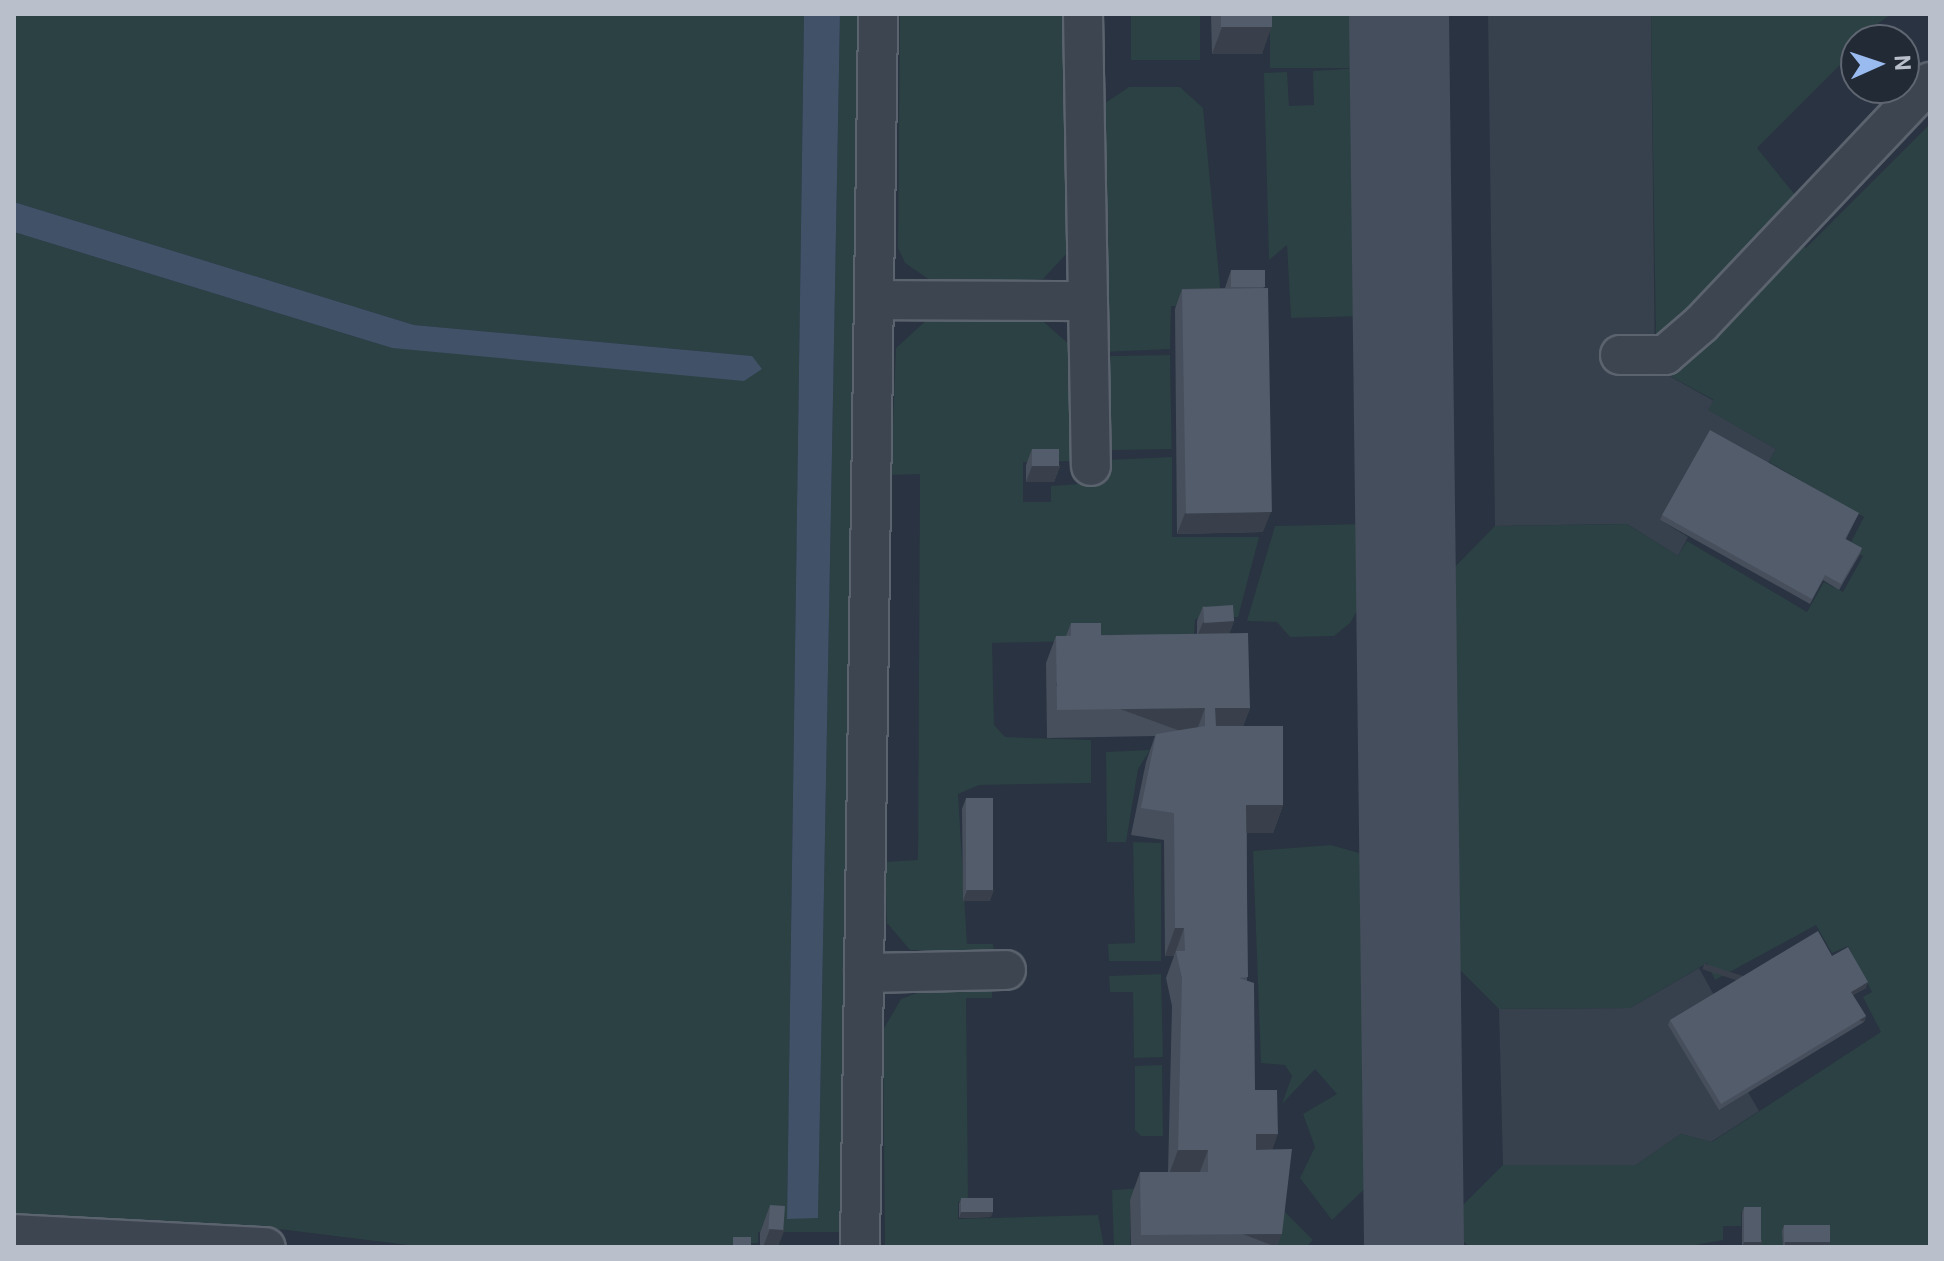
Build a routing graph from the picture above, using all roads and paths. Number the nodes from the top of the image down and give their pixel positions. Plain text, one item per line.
1 (878, 14) edge
2 (1083, 14) edge
3 (1930, 82) edge
4 (874, 300) junction
5 (1088, 301) junction
6 (1620, 355) dead end
7 (1091, 466) dead end
8 (1006, 970) dead end
9 (864, 973) junction
10 (14, 1234) edge
11 (266, 1247) edge
12 (860, 1247) edge

1 - 4 street
2 - 5 street
3 - 6 street
4 - 5 street
4 - 9 street
5 - 7 street
8 - 9 street
9 - 12 street
10 - 11 street

